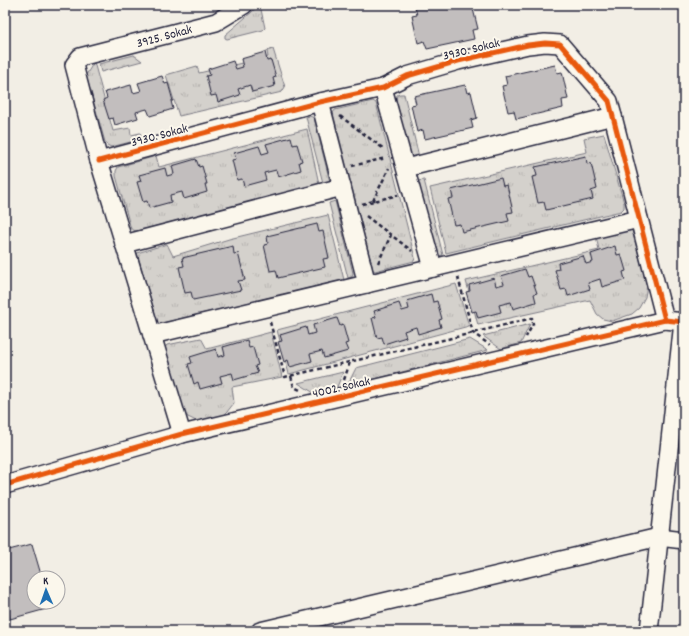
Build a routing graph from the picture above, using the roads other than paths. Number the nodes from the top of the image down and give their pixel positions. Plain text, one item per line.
1 (244, 5) edge
2 (384, 88) junction
3 (320, 102) junction
4 (613, 116) junction
5 (99, 161) junction
6 (399, 165) junction
7 (342, 187) junction
8 (639, 219) junction
9 (124, 244) junction
10 (433, 268) junction
11 (367, 284) junction
12 (666, 320) junction
13 (683, 322) edge
14 (152, 335) junction
15 (182, 434) junction
16 (5, 485) edge
17 (659, 537) junction
18 (684, 540) edge
19 (260, 631) edge
20 (649, 631) edge

1 - 5 street, 3925. Sokak
2 - 3 street, 3930. Sokak
2 - 4 street, 3930. Sokak
2 - 6 street
3 - 5 street, 3930. Sokak
3 - 7 street
4 - 6 street
4 - 8 street, 3930. Sokak
5 - 9 street
6 - 10 street
7 - 9 street
7 - 11 street
8 - 10 street
8 - 12 street, 3930. Sokak
9 - 14 street
10 - 11 street
11 - 14 street
12 - 13 street, 4002. Sokak
12 - 15 street, 4002. Sokak
13 - 17 street
14 - 15 street
15 - 16 street, 4002. Sokak
17 - 18 street
17 - 19 street
17 - 20 street

